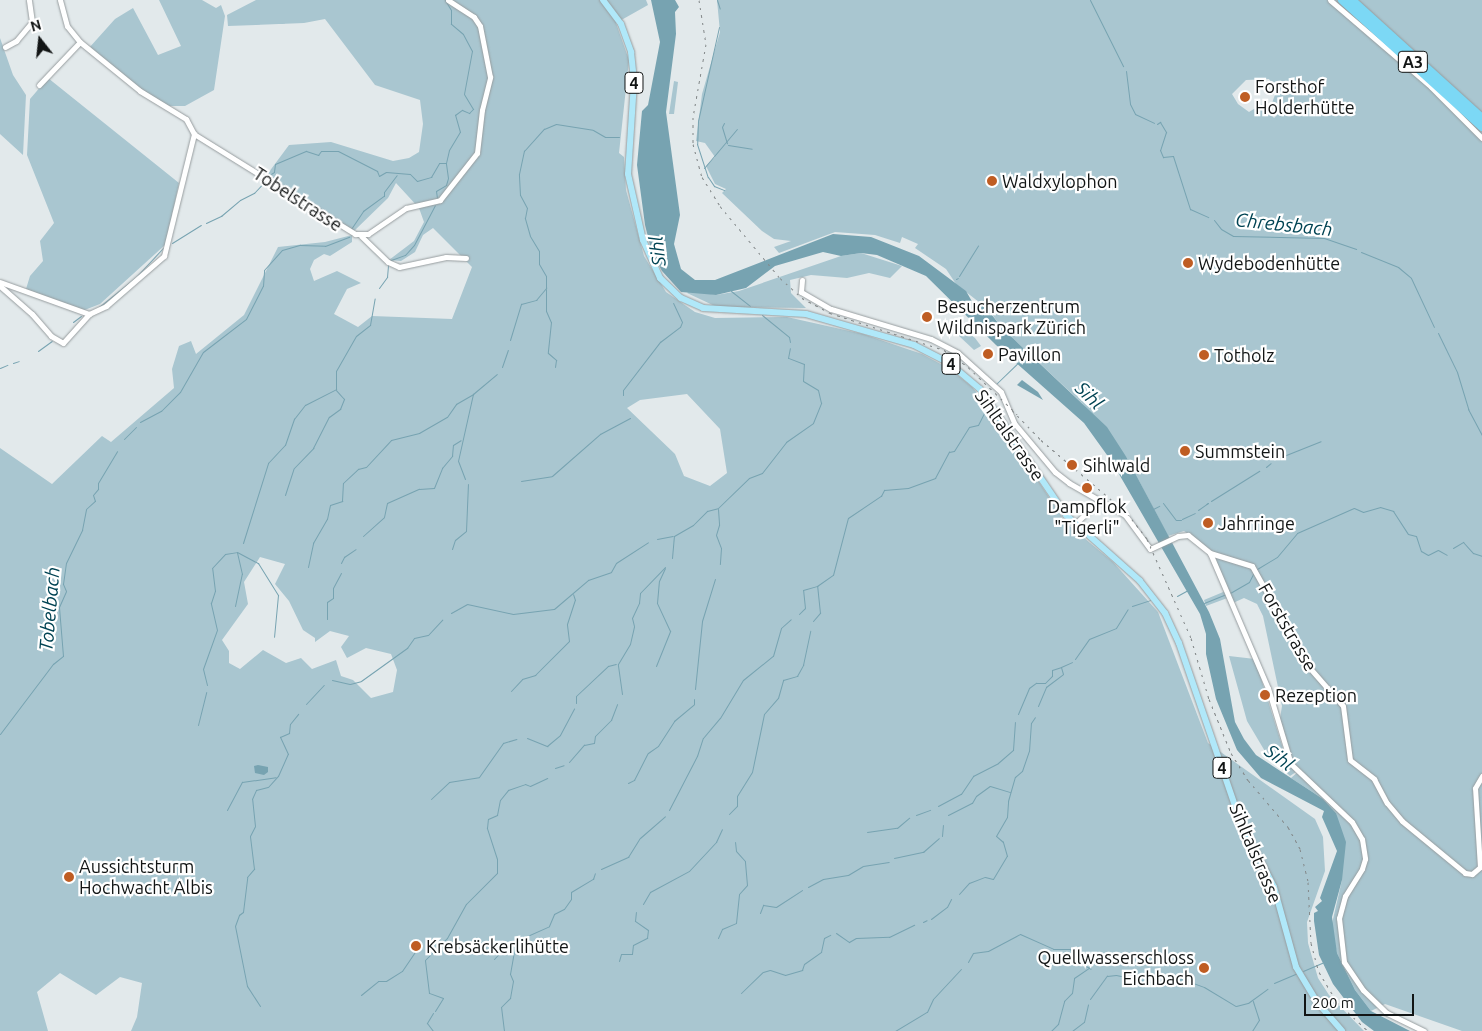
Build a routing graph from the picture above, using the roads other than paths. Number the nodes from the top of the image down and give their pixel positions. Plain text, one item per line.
1 (29, 0) edge
2 (60, 0) edge
3 (448, 0) edge
4 (603, 0) edge
5 (1330, 0) edge
6 (1342, 0) edge
7 (1352, 0) edge
8 (80, 42) junction
9 (5, 47) dead end
10 (39, 85) dead end
11 (1482, 118) edge
12 (1482, 127) edge
13 (194, 134) junction
14 (1482, 138) edge
15 (373, 231) junction
16 (360, 236) junction
17 (371, 243) junction
18 (466, 258) dead end
19 (802, 280) dead end
20 (0, 282) edge
21 (0, 286) edge
22 (89, 314) junction
23 (1099, 501) junction
24 (1075, 524) junction
25 (1210, 553) junction
26 (1482, 776) edge
27 (1342, 1031) edge
28 (1424, 1031) edge

1 - 9 street
2 - 8 street
3 - 15 street, Tobelstrasse
4 - 24 main road, Sihltalstrasse / 4
5 - 14 street
6 - 12 highway, A3
7 - 11 highway, A3
8 - 10 street
8 - 13 street
13 - 16 street, Tobelstrasse
13 - 22 street
15 - 16 street, Tobelstrasse
15 - 17 street
16 - 17 street
17 - 18 street
19 - 23 street
20 - 22 street
21 - 22 street
23 - 24 street
23 - 25 street, Forststrasse
24 - 27 main road, Sihltalstrasse / 4
25 - 26 street, Forststrasse
25 - 28 street

